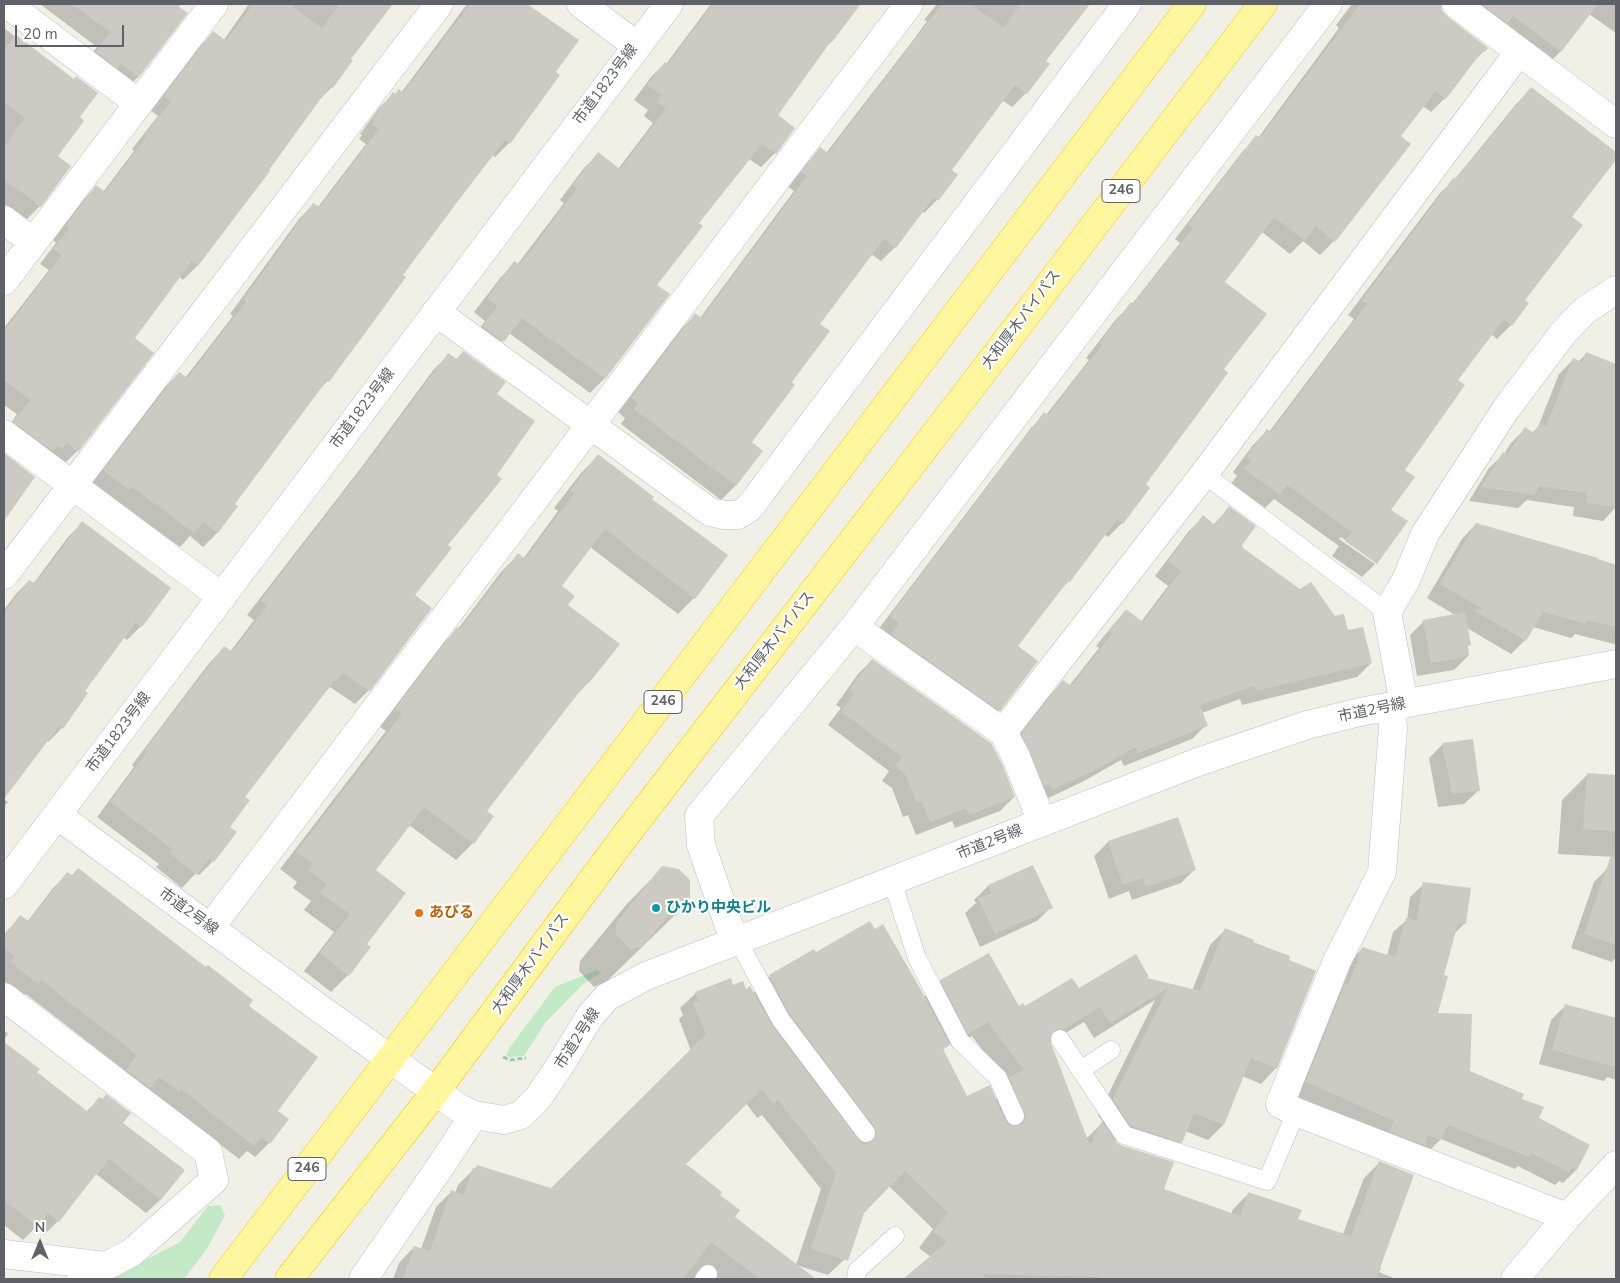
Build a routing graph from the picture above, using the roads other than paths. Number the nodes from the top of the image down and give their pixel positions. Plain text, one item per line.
1 (7, 4) edge
2 (214, 4) edge
3 (439, 4) edge
4 (581, 4) edge
5 (669, 4) edge
6 (909, 4) edge
7 (1127, 4) edge
8 (1192, 4) edge
9 (1262, 4) edge
10 (1328, 4) edge
11 (1456, 4) edge
12 (636, 45) junction
13 (1519, 52) junction
14 (138, 103) junction
15 (1616, 124) edge
16 (4, 220) edge
17 (33, 242) junction
18 (4, 280) edge
19 (1616, 290) edge
20 (436, 312) junction
21 (589, 426) junction
22 (4, 434) edge
23 (1204, 474) junction
24 (72, 485) junction
25 (4, 575) edge
26 (222, 597) junction
27 (1387, 612) junction
28 (854, 627) junction
29 (1616, 664) edge
30 (1397, 705) junction
31 (1003, 732) junction
32 (57, 815) junction
33 (1042, 822) junction
34 (892, 881) junction
35 (4, 885) edge
36 (210, 928) junction
37 (738, 941) junction
38 (4, 997) edge
39 (1060, 1039) dead end
40 (1111, 1050) dead end
41 (391, 1060) junction
42 (1081, 1070) junction
43 (436, 1092) junction
44 (1296, 1112) junction
45 (474, 1115) junction
46 (1015, 1116) dead end
47 (866, 1133) dead end
48 (1616, 1165) edge
49 (1567, 1217) junction
50 (895, 1236) dead end
51 (4, 1254) edge
52 (106, 1266) junction
53 (81, 1279) edge
54 (223, 1279) edge
55 (289, 1279) edge
56 (363, 1279) edge
57 (856, 1279) edge
58 (1515, 1279) edge

1 - 14 street
2 - 14 street
3 - 24 street
4 - 12 street
5 - 12 street, 市道1823号線
6 - 21 street
7 - 21 street
8 - 41 highway, 246
9 - 43 highway, 大和厚木バイパス / 246
10 - 28 street
11 - 13 street
12 - 20 street, 市道1823号線
13 - 15 street
13 - 23 street
14 - 17 street
16 - 17 street
17 - 18 street
19 - 27 street
20 - 21 street
20 - 26 street, 市道1823号線
21 - 36 street
22 - 24 street
23 - 27 lane
23 - 31 street
24 - 25 street
24 - 26 street
26 - 32 street, 市道1823号線
27 - 30 street
28 - 31 street
28 - 37 street
29 - 30 street, 市道2号線
30 - 33 street, 市道2号線
30 - 44 street
31 - 33 street
32 - 35 street
32 - 36 street, 市道2号線
33 - 34 street, 市道2号線
34 - 37 street, 市道2号線
34 - 46 lane
36 - 41 street, 市道2号線
37 - 45 street, 市道2号線
37 - 47 lane
38 - 52 street
39 - 42 lane
40 - 42 lane
41 - 43 street, 市道2号線
41 - 54 highway, 246
42 - 44 lane
43 - 45 street, 市道2号線
43 - 55 highway, 大和厚木バイパス / 246
44 - 49 street
45 - 56 street
48 - 49 street
49 - 58 street
50 - 57 lane
51 - 52 street
52 - 53 street

